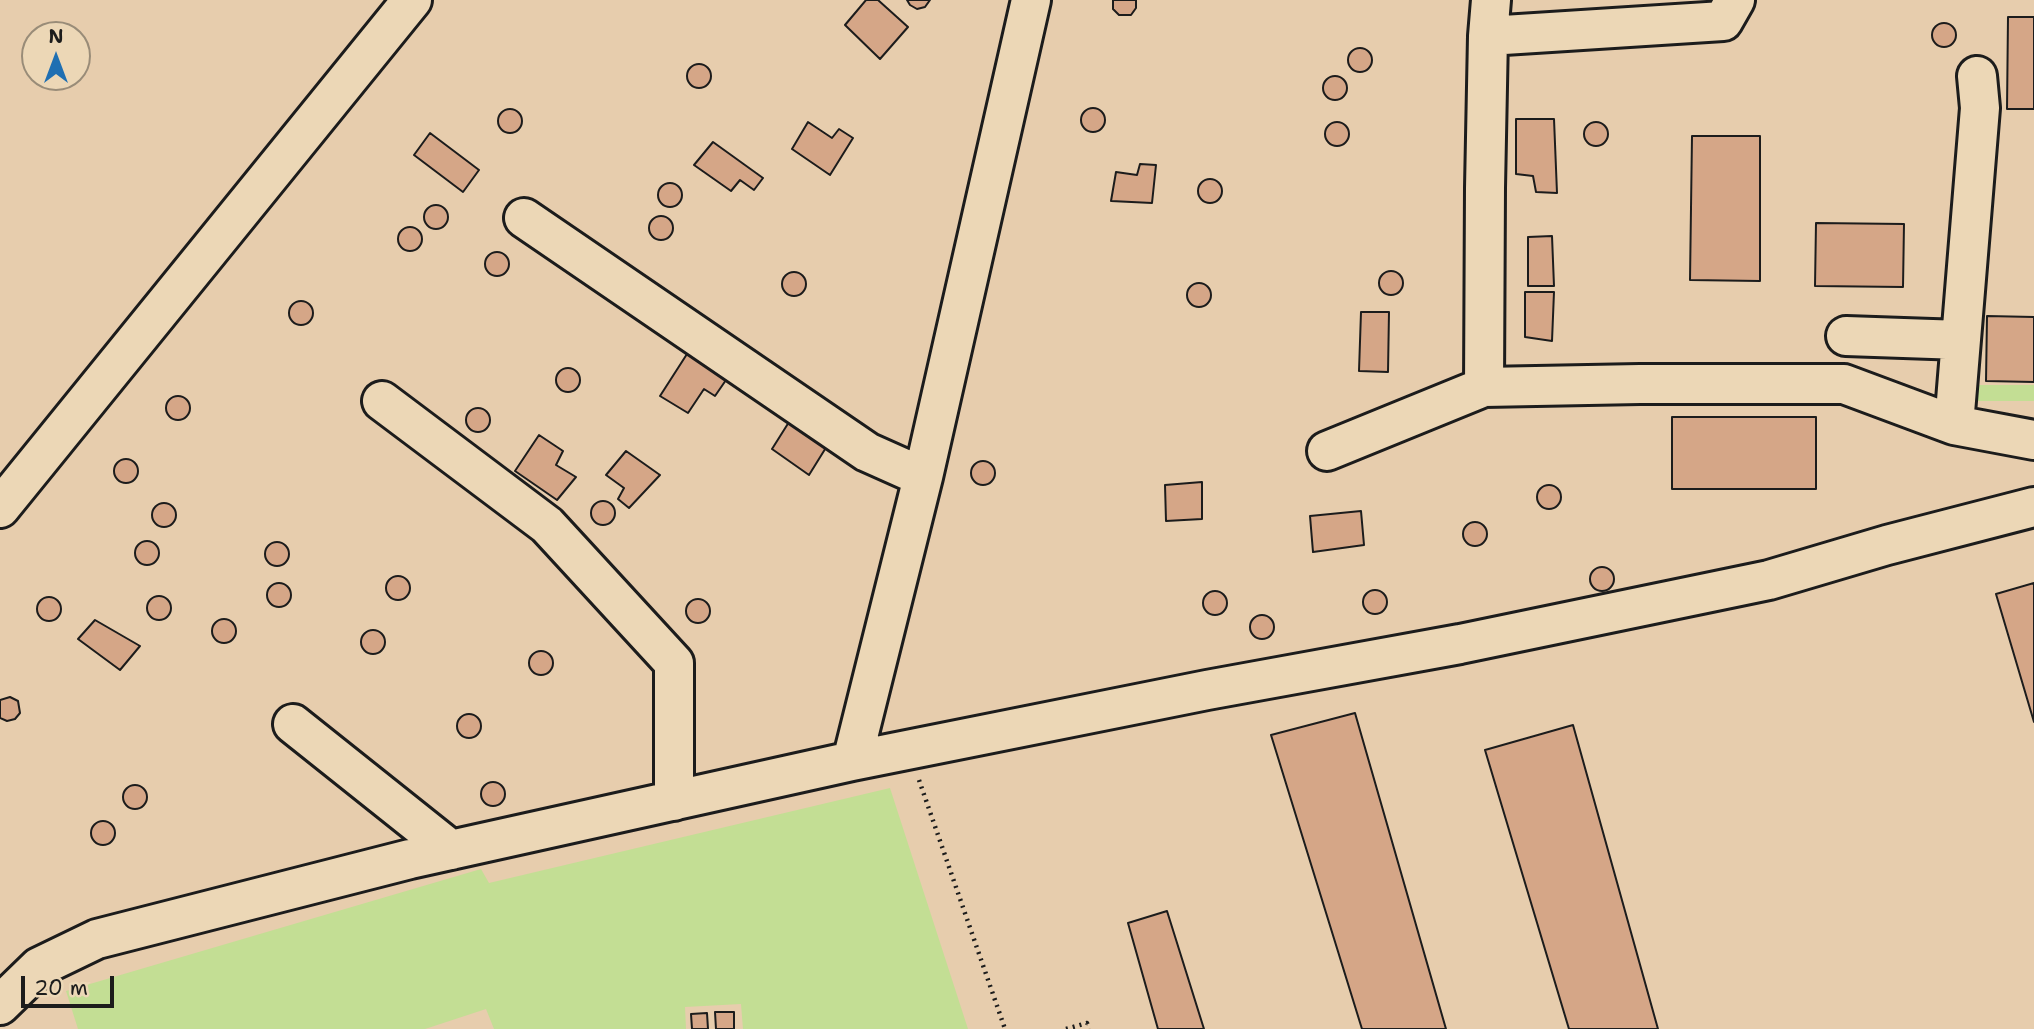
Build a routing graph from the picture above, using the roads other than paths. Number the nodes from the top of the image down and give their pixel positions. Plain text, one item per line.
1 (412, 0) edge
2 (1031, 0) edge
3 (1735, 0) edge
4 (1489, 18) edge
5 (1977, 76) dead end
6 (524, 218) dead end
7 (1846, 337) dead end
8 (1961, 340) junction
9 (1484, 387) junction
10 (382, 401) dead end
11 (1954, 425) junction
12 (2034, 440) edge
13 (1327, 451) dead end
14 (923, 477) junction
15 (2034, 507) edge
16 (0, 508) edge
17 (293, 724) dead end
18 (852, 761) junction
19 (674, 801) junction
20 (451, 850) junction
21 (0, 1004) edge

1 - 16 street
2 - 14 street
3 - 4 street
4 - 9 street
5 - 8 street
6 - 14 street
7 - 8 street
8 - 11 street
9 - 11 street
9 - 13 street
10 - 19 street
11 - 12 street
14 - 18 street
15 - 18 street
17 - 20 street
18 - 19 street
19 - 20 street
20 - 21 street

